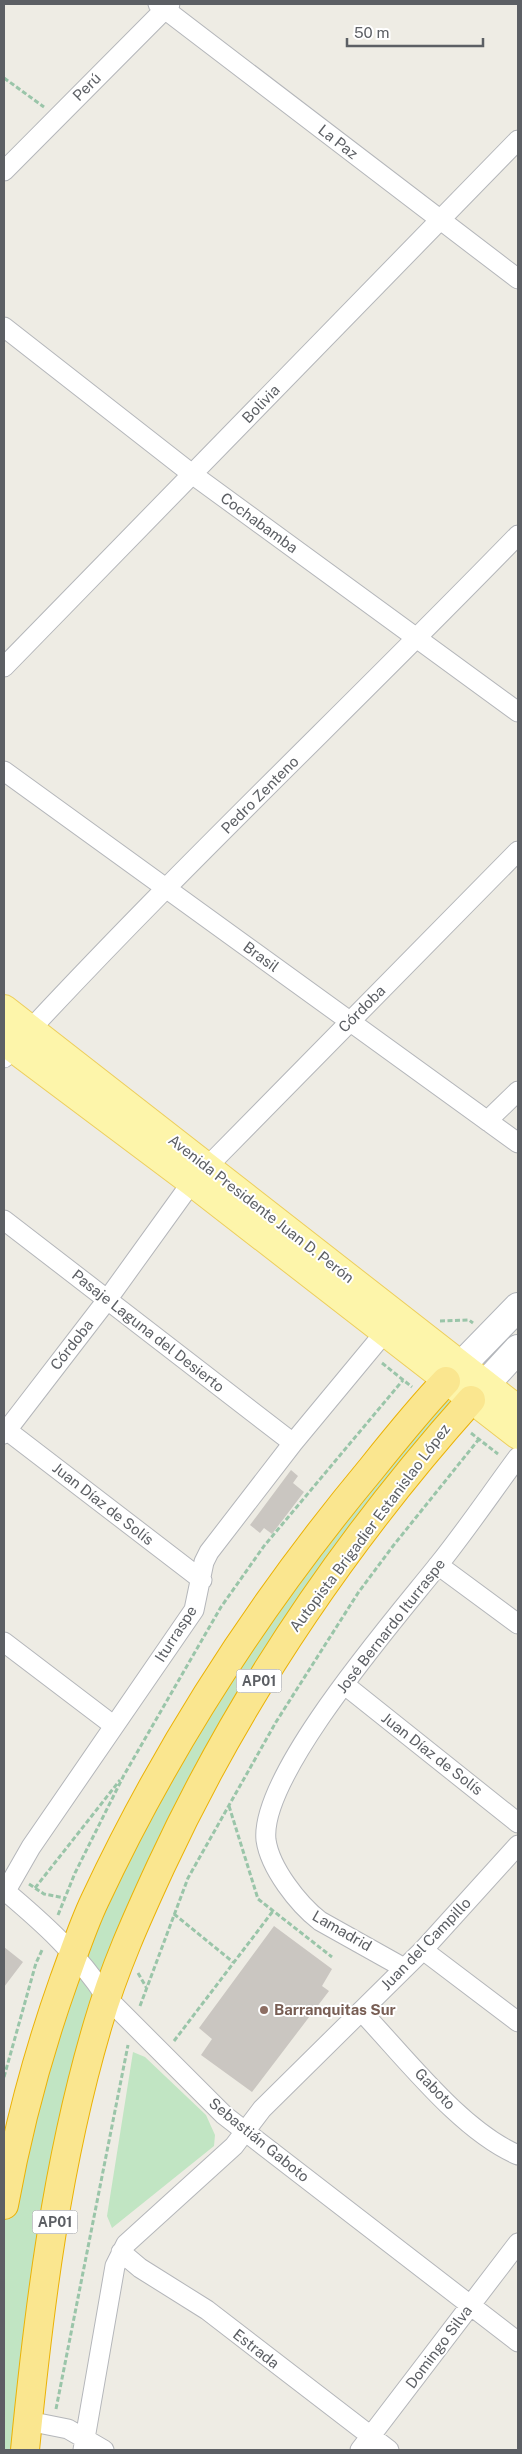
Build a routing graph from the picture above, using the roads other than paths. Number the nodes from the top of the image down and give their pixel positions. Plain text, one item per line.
1 (165, 5) edge
2 (518, 140) edge
3 (4, 171) edge
4 (440, 220) junction
5 (518, 279) edge
6 (4, 327) edge
7 (192, 474) junction
8 (518, 534) edge
9 (417, 639) junction
10 (4, 667) edge
11 (518, 712) edge
12 (4, 771) edge
13 (518, 851) edge
14 (166, 888) junction
15 (4, 1009) edge
16 (349, 1022) junction
17 (13, 1044) edge
18 (518, 1091) edge
19 (487, 1121) junction
20 (518, 1143) edge
21 (199, 1174) junction
22 (4, 1220) edge
23 (108, 1300) junction
24 (518, 1307) edge
25 (377, 1343) junction
26 (518, 1349) edge
27 (445, 1382) junction
28 (470, 1401) junction
29 (518, 1410) edge
30 (5, 1431) edge
31 (518, 1435) edge
32 (293, 1443) junction
33 (516, 1461) edge
34 (438, 1565) junction
35 (202, 1580) junction
36 (518, 1624) edge
37 (4, 1642) edge
38 (345, 1685) junction
39 (112, 1725) junction
40 (274, 1801) joint
41 (518, 1823) edge
42 (518, 1845) edge
43 (4, 1891) edge
44 (423, 1950) junction
45 (73, 1955) junction
46 (404, 1968) junction
47 (106, 1997) junction
48 (361, 2011) junction
49 (518, 2022) edge
50 (246, 2132) junction
51 (518, 2155) edge
52 (4, 2205) edge
53 (518, 2243) edge
54 (121, 2252) junction
55 (471, 2305) junction
56 (518, 2342) edge
57 (40, 2423) junction
58 (365, 2443) edge
59 (84, 2444) edge
60 (25, 2450) edge
61 (104, 2450) edge
62 (389, 2450) edge

1 - 3 street, Perú
1 - 4 street, La Paz
2 - 4 street, Bolivia
4 - 5 street, La Paz
4 - 7 street, Bolivia
6 - 7 street, Cochabamba
7 - 9 street, Cochabamba
7 - 10 street, Bolivia
8 - 9 street, Pedro Zenteno
9 - 11 street, Cochabamba
9 - 14 street, Pedro Zenteno
12 - 14 street, Brasil
13 - 16 street, Córdoba
14 - 16 street, Brasil
14 - 17 street, Pedro Zenteno
15 - 17 main road, Avenida Presidente Juan D. Perón
16 - 19 street, Brasil
16 - 21 street, Córdoba
17 - 21 main road, Avenida Presidente Juan D. Perón
18 - 19 street
19 - 20 street, Brasil
21 - 23 street, Córdoba
21 - 25 main road, Avenida Presidente Juan D. Perón
21 - 27 main road, Avenida Presidente Juan D. Perón
22 - 23 street, Pasaje Laguna del Desierto
23 - 30 street, Córdoba
23 - 32 street, Pasaje Laguna del Desierto
24 - 27 main road
25 - 27 main road, Avenida Presidente Juan D. Perón
25 - 32 street, Iturraspe
26 - 28 main road
27 - 28 main road, Avenida Presidente Juan D. Perón
27 - 45 highway, Autopista Brigadier Estanislao López / AP01
28 - 29 main road, Avenida Presidente Juan D. Perón
28 - 31 main road, Avenida Presidente Juan D. Perón
28 - 47 highway, Autopista Brigadier Estanislao López / AP01
30 - 35 street, Juan Díaz de Solís
32 - 35 street, Iturraspe
33 - 34 street, José Bernardo Iturraspe
34 - 36 street
34 - 38 street, José Bernardo Iturraspe
35 - 39 street, Iturraspe
37 - 39 street
38 - 40 street, José Bernardo Iturraspe
38 - 41 street, Juan Díaz de Solís
39 - 43 street, Iturraspe
40 - 46 street, Lamadrid
42 - 44 street, Juan del Campillo
43 - 45 street, Sebastián Gaboto
44 - 46 street, Juan del Campillo
44 - 49 street
45 - 47 street, Sebastián Gaboto
45 - 52 highway, Autopista Brigadier Estanislao López / AP01
46 - 48 street, Juan del Campillo
47 - 50 street, Sebastián Gaboto
47 - 57 highway, Autopista Brigadier Estanislao López / AP01
48 - 50 street, Juan del Campillo
48 - 51 street, Gaboto
50 - 54 street, Juan del Campillo
50 - 55 street, Sebastián Gaboto
53 - 55 street, Domingo Silva
54 - 58 street, Estrada
54 - 59 street
55 - 56 street, Sebastián Gaboto
55 - 58 street, Domingo Silva
57 - 59 street
57 - 60 highway, Autopista Brigadier Estanislao López / AP01
58 - 62 street, Estrada
59 - 61 street

